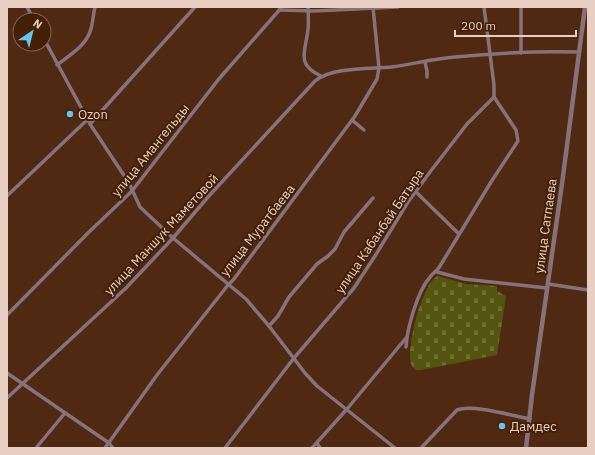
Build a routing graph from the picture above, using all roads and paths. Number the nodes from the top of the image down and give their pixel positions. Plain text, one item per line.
1 (95, 7) edge
2 (195, 7) edge
3 (398, 7) edge
4 (484, 7) edge
5 (521, 7) edge
6 (586, 7) edge
7 (281, 8) edge
8 (308, 8) edge
9 (373, 8) edge
10 (50, 52) edge
11 (579, 52) junction
12 (521, 53) junction
13 (489, 54) junction
14 (425, 62) junction
15 (57, 65) junction
16 (379, 68) junction
17 (321, 76) junction
18 (427, 77) dead end
19 (494, 97) junction
20 (88, 119) junction
21 (352, 120) junction
22 (90, 124) junction
23 (364, 130) dead end
24 (132, 191) junction
25 (416, 192) junction
26 (7, 196) edge
27 (373, 198) dead end
28 (459, 234) junction
29 (173, 238) junction
30 (436, 272) junction
31 (228, 285) junction
32 (548, 286) junction
33 (588, 290) edge
34 (7, 315) edge
35 (269, 326) junction
36 (406, 338) junction
37 (406, 347) dead end
38 (294, 358) junction
39 (7, 373) edge
40 (22, 383) junction
41 (7, 398) edge
42 (347, 409) junction
43 (64, 413) junction
44 (530, 419) junction
45 (109, 443) junction
46 (316, 443) junction
47 (36, 448) edge
48 (105, 448) edge
49 (113, 448) edge
50 (225, 448) edge
51 (312, 448) edge
52 (320, 448) edge
53 (395, 448) edge
54 (421, 448) edge
55 (526, 448) edge

1 - 15 street
2 - 22 street
3 - 9 street
4 - 13 street
5 - 12 street
6 - 11 street, улица Сатпаева
7 - 8 street
7 - 24 street, улица Амангельды
8 - 9 street
8 - 17 street
9 - 16 street, улица Муратбаева
10 - 15 street
11 - 12 street
11 - 32 street, улица Сатпаева
12 - 13 street
13 - 14 street
13 - 19 street
14 - 16 street
14 - 18 street
15 - 20 street
16 - 17 street
16 - 21 street, улица Муратбаева
17 - 29 street, улица Маншук Маметовой
19 - 25 street, улица Кабанбай Батыра
19 - 28 street
20 - 22 street
20 - 26 street
21 - 23 street
21 - 31 street, улица Муратбаева
22 - 24 street
24 - 29 street
24 - 34 street, улица Амангельды
25 - 28 street
25 - 38 street, улица Кабанбай Батыра
27 - 35 street
28 - 30 street
29 - 31 street
29 - 40 street, улица Маншук Маметовой
30 - 32 street
30 - 36 street
31 - 35 street
31 - 45 street, улица Муратбаева
32 - 33 street
32 - 44 street, улица Сатпаева
35 - 38 street
36 - 37 street
36 - 42 street
38 - 42 street
38 - 50 street, улица Кабанбай Батыра
39 - 40 street
40 - 41 street, улица Маншук Маметовой
40 - 43 street
42 - 46 street
42 - 53 street
43 - 45 street
43 - 47 street
44 - 54 street
44 - 55 street, улица Сатпаева
45 - 48 street, улица Муратбаева
45 - 49 street
46 - 51 street
46 - 52 street

